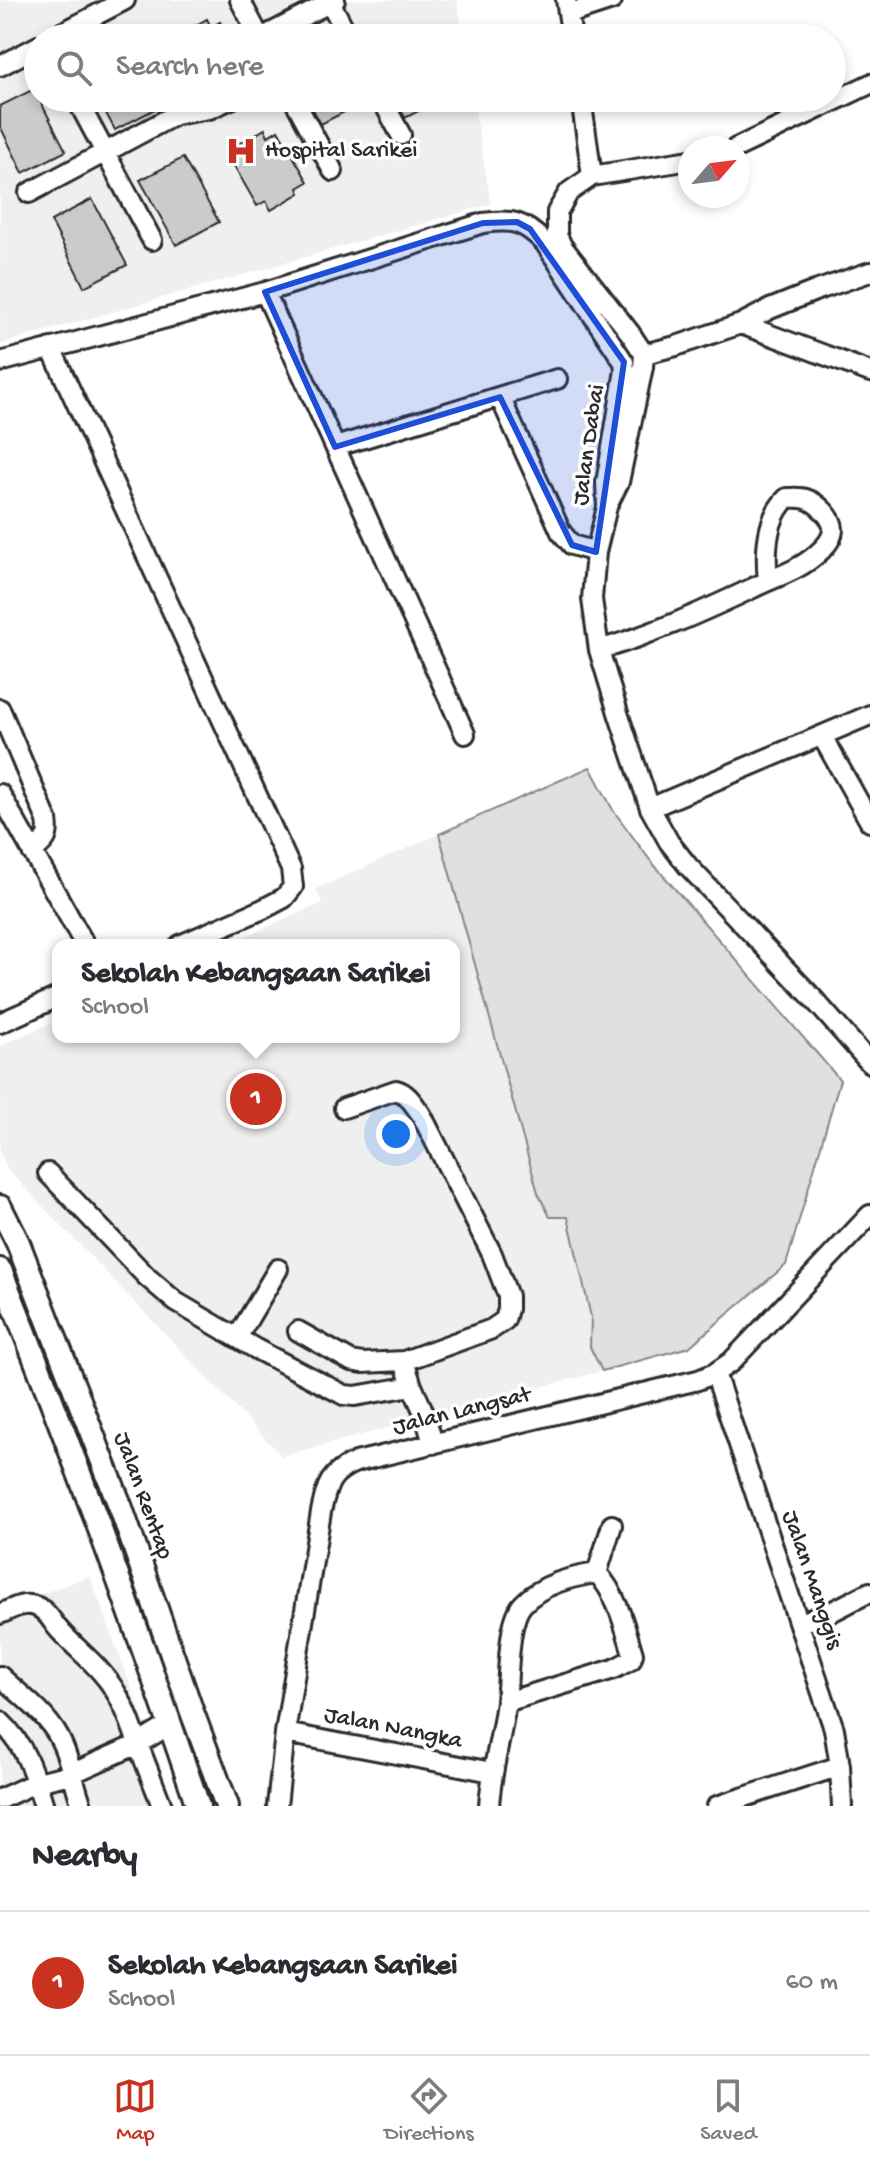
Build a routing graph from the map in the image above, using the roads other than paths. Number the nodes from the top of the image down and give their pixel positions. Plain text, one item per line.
1 (125, 0) edge
2 (240, 0) edge
3 (612, 0) edge
4 (333, 1) edge
5 (567, 7) edge
6 (79, 24) edge
7 (253, 24) edge
8 (288, 24) edge
9 (343, 24) edge
10 (24, 53) edge
11 (0, 66) edge
12 (870, 84) edge
13 (846, 95) edge
14 (83, 112) edge
15 (192, 112) edge
16 (301, 112) edge
17 (389, 112) edge
18 (583, 112) edge
19 (811, 112) edge
20 (401, 135) dead end
21 (750, 141) edge
22 (105, 153) junction
23 (678, 162) edge
24 (333, 171) dead end
25 (592, 176) junction
26 (29, 193) dead end
27 (152, 240) dead end
28 (870, 272) edge
29 (265, 292) junction
30 (741, 324) junction
31 (51, 348) junction
32 (644, 354) junction
33 (0, 362) edge
34 (870, 372) edge
35 (557, 379) dead end
36 (500, 397) junction
37 (335, 447) junction
38 (607, 507) junction
39 (596, 552) junction
40 (768, 581) junction
41 (599, 650) junction
42 (0, 709) edge
43 (870, 715) edge
44 (465, 734) dead end
45 (822, 736) junction
46 (0, 794) edge
47 (650, 808) junction
48 (870, 822) edge
49 (32, 852) junction
50 (82, 939) edge
51 (194, 939) edge
52 (52, 1000) edge
53 (0, 1023) edge
54 (870, 1063) edge
55 (344, 1108) dead end
56 (48, 1173) dead end
57 (0, 1207) edge
58 (870, 1215) edge
59 (278, 1269) dead end
60 (0, 1270) edge
61 (298, 1331) dead end
62 (237, 1338) junction
63 (404, 1361) junction
64 (715, 1373) junction
65 (412, 1386) junction
66 (433, 1444) junction
67 (612, 1525) dead end
68 (597, 1573) junction
69 (870, 1592) edge
70 (0, 1614) edge
71 (800, 1623) junction
72 (0, 1676) edge
73 (506, 1702) junction
74 (0, 1721) edge
75 (171, 1724) junction
76 (285, 1733) junction
77 (138, 1744) junction
78 (840, 1766) junction
79 (492, 1772) junction
80 (71, 1774) junction
81 (37, 1782) junction
82 (0, 1799) edge
83 (227, 1803) edge
84 (44, 1806) edge
85 (82, 1806) edge
86 (162, 1806) edge
87 (198, 1806) edge
88 (277, 1806) edge
89 (489, 1806) edge
90 (717, 1806) edge
91 (842, 1806) edge

1 - 6 street
2 - 7 street
3 - 5 street
4 - 8 street
4 - 9 street
10 - 11 street
12 - 13 street
14 - 22 street
15 - 22 street
16 - 24 street
17 - 20 street
18 - 25 street
19 - 21 street
22 - 26 street
22 - 27 street
23 - 25 street
25 - 32 street
28 - 30 street
29 - 31 street, Jalan Dabai
29 - 37 street
29 - 38 street, Jalan Dabai
30 - 32 street
30 - 34 street
31 - 33 street, Jalan Dabai
31 - 51 street
32 - 38 street
35 - 36 street
36 - 37 street
36 - 39 street
37 - 44 street
38 - 39 street, Jalan Dabai
39 - 41 street, Jalan Dabai
40 - 40 street
40 - 41 street
41 - 47 street, Jalan Dabai
42 - 49 street
43 - 45 street
45 - 47 street
45 - 48 street
46 - 49 street
47 - 54 street, Jalan Dabai
49 - 50 street
52 - 53 street
55 - 63 street
56 - 62 street
57 - 83 main road, Jalan Rentap
58 - 64 street, Jalan Langsat
59 - 62 street
60 - 75 main road
61 - 63 street
62 - 65 street
63 - 65 street
64 - 66 street, Jalan Langsat
64 - 71 street, Jalan Manggis
65 - 66 street
66 - 76 street, Jalan Langsat
67 - 68 street
68 - 73 street
68 - 73 street
69 - 71 street
70 - 77 street
71 - 78 street, Jalan Manggis
72 - 80 street
73 - 79 street
74 - 81 street
75 - 77 street
75 - 87 main road
76 - 79 street, Jalan Nangka
76 - 88 street, Jalan Langsat
77 - 80 street
77 - 86 street
78 - 90 street
78 - 91 street, Jalan Manggis
79 - 89 street
80 - 81 street
80 - 85 street
81 - 82 street
81 - 84 street

